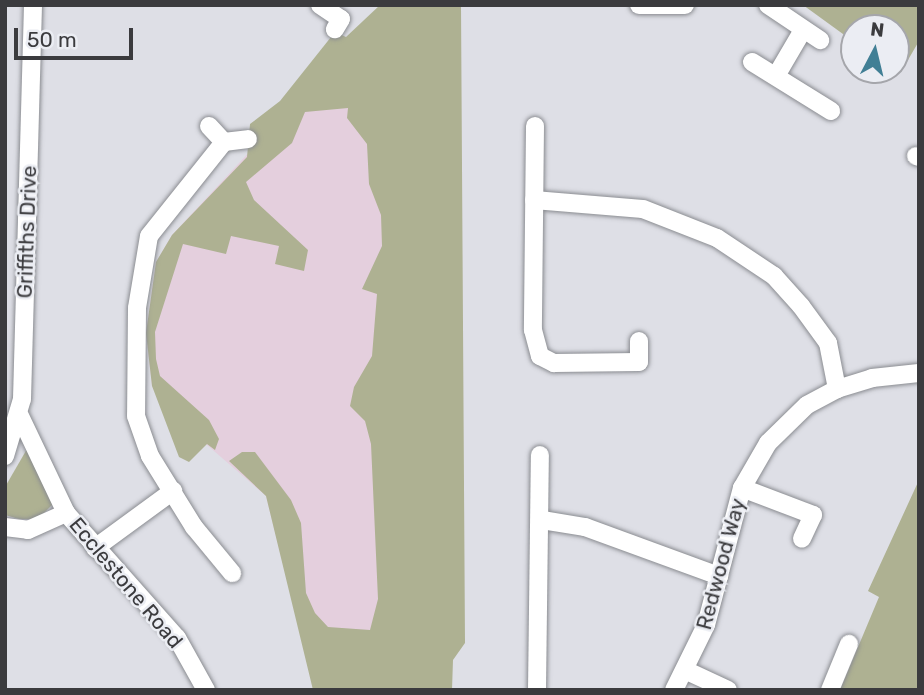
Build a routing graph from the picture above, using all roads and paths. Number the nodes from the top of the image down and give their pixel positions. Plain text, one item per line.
1 (33, 5) edge
2 (320, 5) edge
3 (639, 5) edge
4 (685, 5) edge
5 (768, 5) edge
6 (335, 29) dead end
7 (803, 30) junction
8 (820, 40) dead end
9 (752, 62) dead end
10 (776, 76) junction
11 (831, 111) dead end
12 (209, 126) dead end
13 (535, 126) dead end
14 (248, 139) dead end
15 (224, 142) junction
16 (534, 200) junction
17 (639, 341) dead end
18 (919, 373) edge
19 (837, 389) junction
20 (20, 416) junction
21 (540, 455) dead end
22 (5, 456) edge
23 (742, 488) junction
24 (173, 491) junction
25 (66, 513) junction
26 (542, 520) junction
27 (5, 527) edge
28 (803, 539) dead end
29 (94, 548) junction
30 (232, 573) dead end
31 (719, 576) junction
32 (849, 644) dead end
33 (687, 671) junction
34 (206, 690) edge
35 (537, 690) edge
36 (674, 690) edge
37 (728, 690) edge
38 (830, 690) edge

1 - 20 street, Griffiths Drive
2 - 6 street
3 - 4 street
5 - 7 street
7 - 8 street
7 - 10 street
9 - 10 street
10 - 11 street
12 - 15 street
13 - 16 street
14 - 15 street
15 - 24 street
16 - 17 street
16 - 19 street
18 - 19 street, Redwood Way
19 - 23 street, Redwood Way
20 - 22 street, Griffiths Drive
20 - 25 street, Ecclestone Road
21 - 26 street
23 - 28 street
23 - 31 street, Redwood Way
24 - 29 street
24 - 30 street
25 - 27 street, Ecclestone Road
25 - 29 street, Ecclestone Road
26 - 31 street
26 - 35 street
29 - 34 street, Ecclestone Road
31 - 33 street, Redwood Way
32 - 38 street
33 - 36 street, Redwood Way
33 - 37 street

